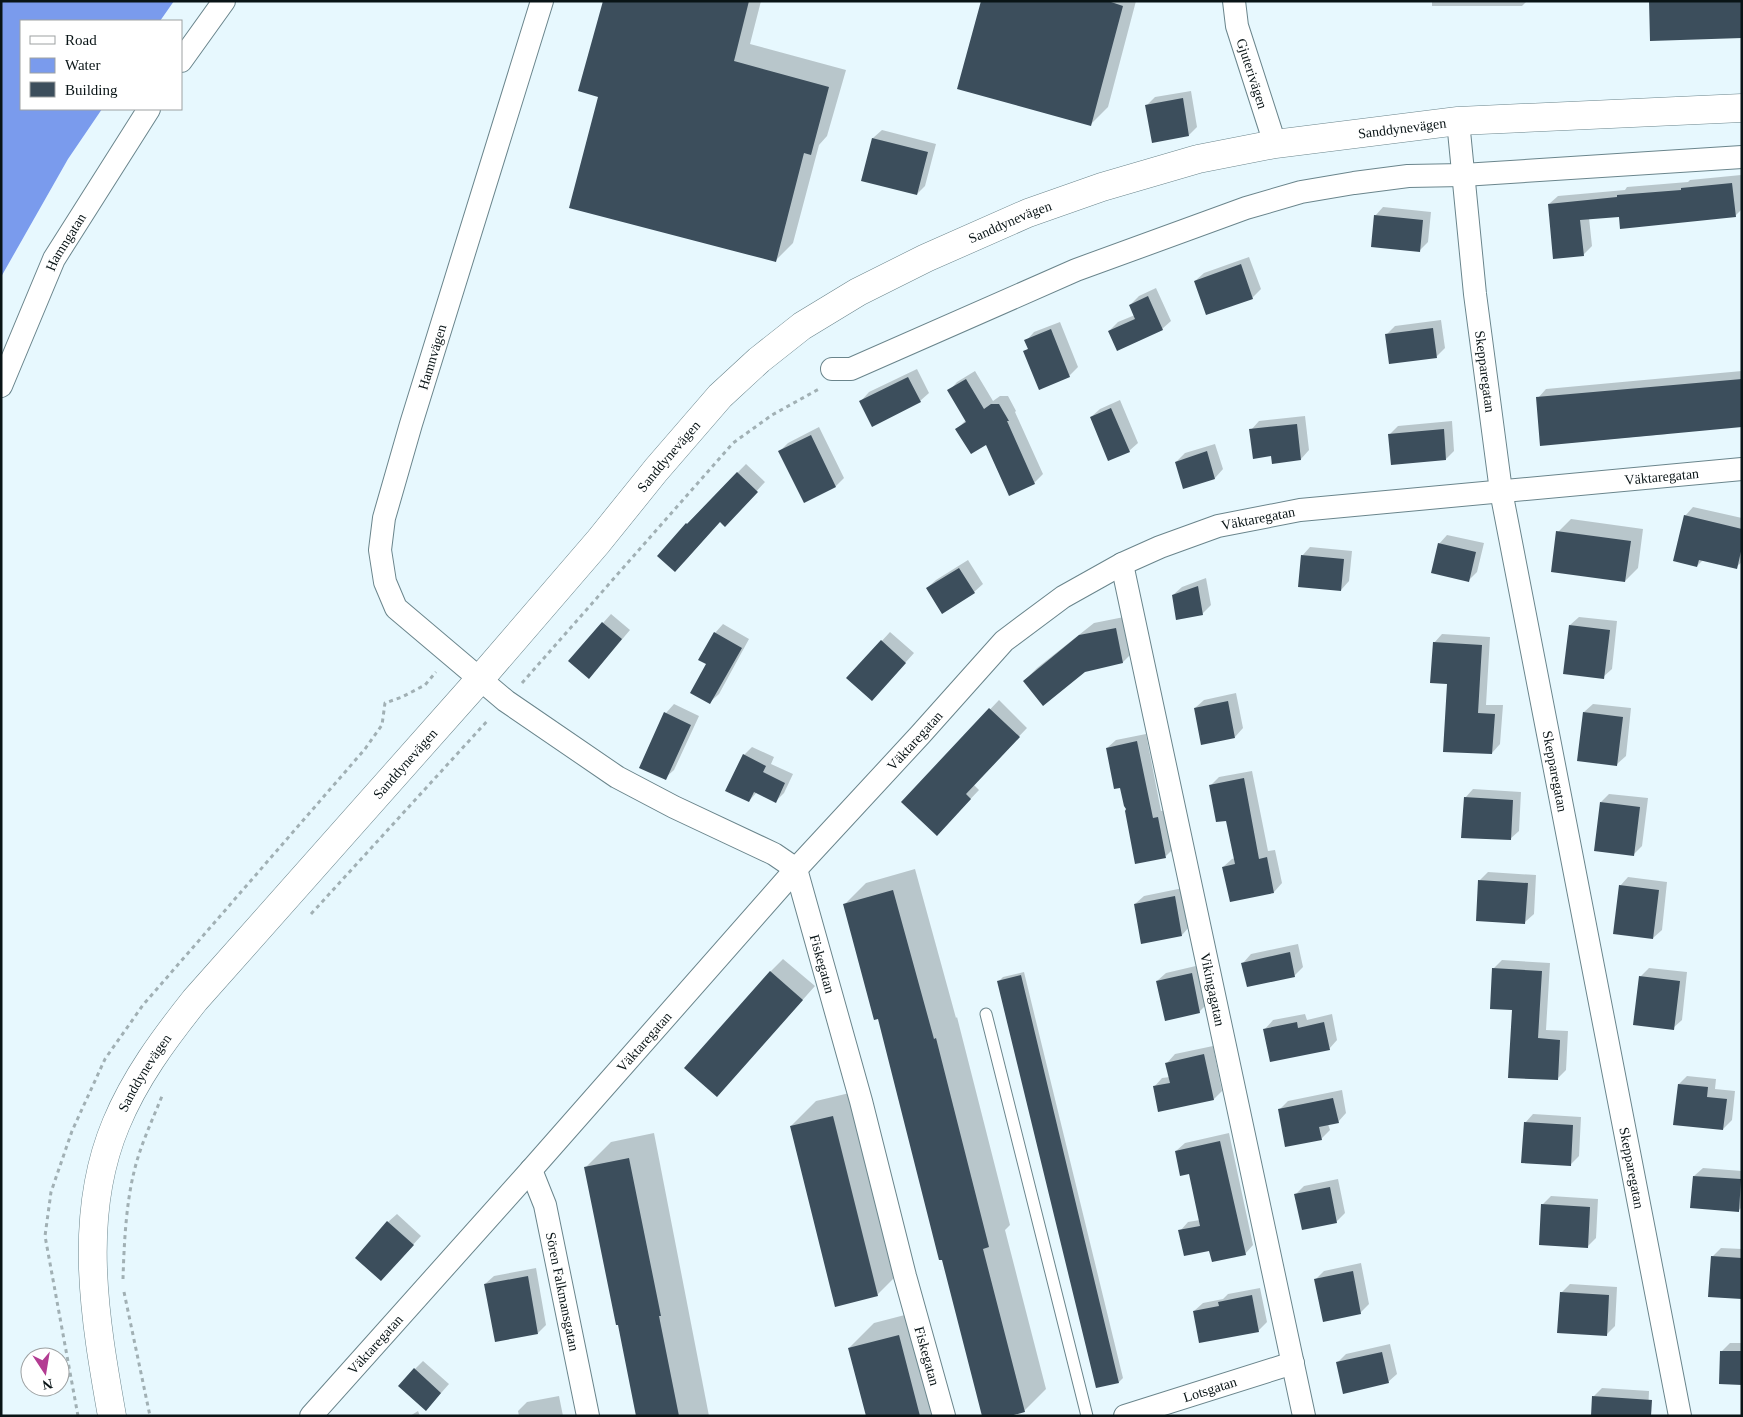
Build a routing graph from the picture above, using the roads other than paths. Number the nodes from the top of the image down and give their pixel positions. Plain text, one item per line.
1 (224, 1) edge
2 (542, 1) edge
3 (1234, 1) edge
4 (182, 60) edge
5 (1742, 108) edge
6 (148, 110) edge
7 (1458, 121) junction
8 (1275, 144) junction
9 (1742, 157) edge
10 (1463, 175) junction
11 (832, 369) road end
12 (1, 386) edge
13 (1742, 469) edge
14 (1501, 491) junction
15 (1122, 564) junction
16 (480, 680) junction
17 (796, 869) junction
18 (986, 1014) dead end
19 (531, 1170) junction
20 (1293, 1363) junction
21 (112, 1416) edge
22 (311, 1416) edge
23 (588, 1416) edge
24 (944, 1416) edge
25 (1087, 1416) edge
26 (1125, 1416) edge
27 (1304, 1416) edge
28 (1680, 1416) edge

1 - 4 street
2 - 16 street, Hamnvägen
3 - 8 street, Gjuterivägen
5 - 7 street, Sanddynevägen
6 - 12 street, Hamngatan
7 - 8 street, Sanddynevägen
7 - 10 street, Skepparegatan
8 - 16 street, Sanddynevägen
9 - 10 street
10 - 11 street
10 - 14 street, Skepparegatan
13 - 14 street, Väktaregatan
14 - 15 street, Väktaregatan
14 - 28 street, Skepparegatan
15 - 17 street, Väktaregatan
15 - 20 street, Vikingagatan
16 - 17 street
16 - 21 street, Sanddynevägen
17 - 19 street, Väktaregatan
17 - 24 street, Fiskegatan
18 - 25 lane
19 - 22 street, Väktaregatan
19 - 23 street, Sören Falkmansgatan
20 - 26 street, Lotsgatan
20 - 27 street, Vikingagatan

